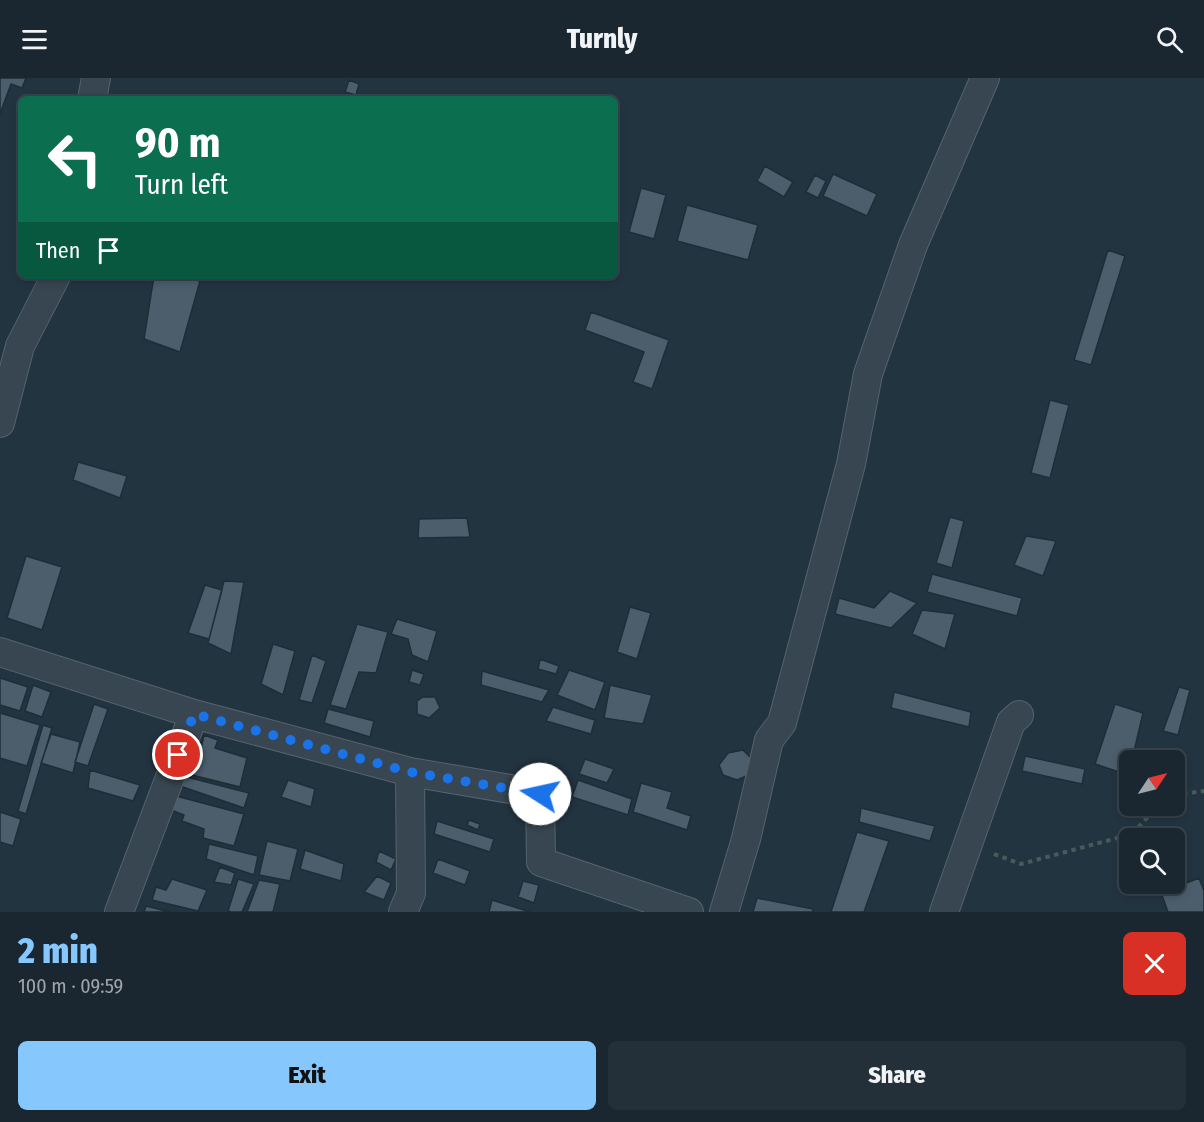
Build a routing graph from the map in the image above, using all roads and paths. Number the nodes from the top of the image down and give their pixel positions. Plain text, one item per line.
1 (96, 78) edge
2 (985, 78) edge
3 (93, 96) edge
4 (54, 279) edge
5 (0, 423) edge
6 (0, 652) edge
7 (194, 714) junction
8 (1019, 715) dead end
9 (410, 772) junction
10 (1204, 791) edge
11 (1185, 794) edge
12 (1149, 816) edge
13 (968, 844) junction
14 (119, 912) edge
15 (403, 912) edge
16 (689, 912) edge
17 (724, 912) edge
18 (944, 912) edge

1 - 3 street
2 - 17 street
4 - 5 street
6 - 7 street
7 - 9 street
7 - 14 street
8 - 13 street
9 - 15 street
9 - 16 street
10 - 11 path
12 - 13 path
13 - 18 street

